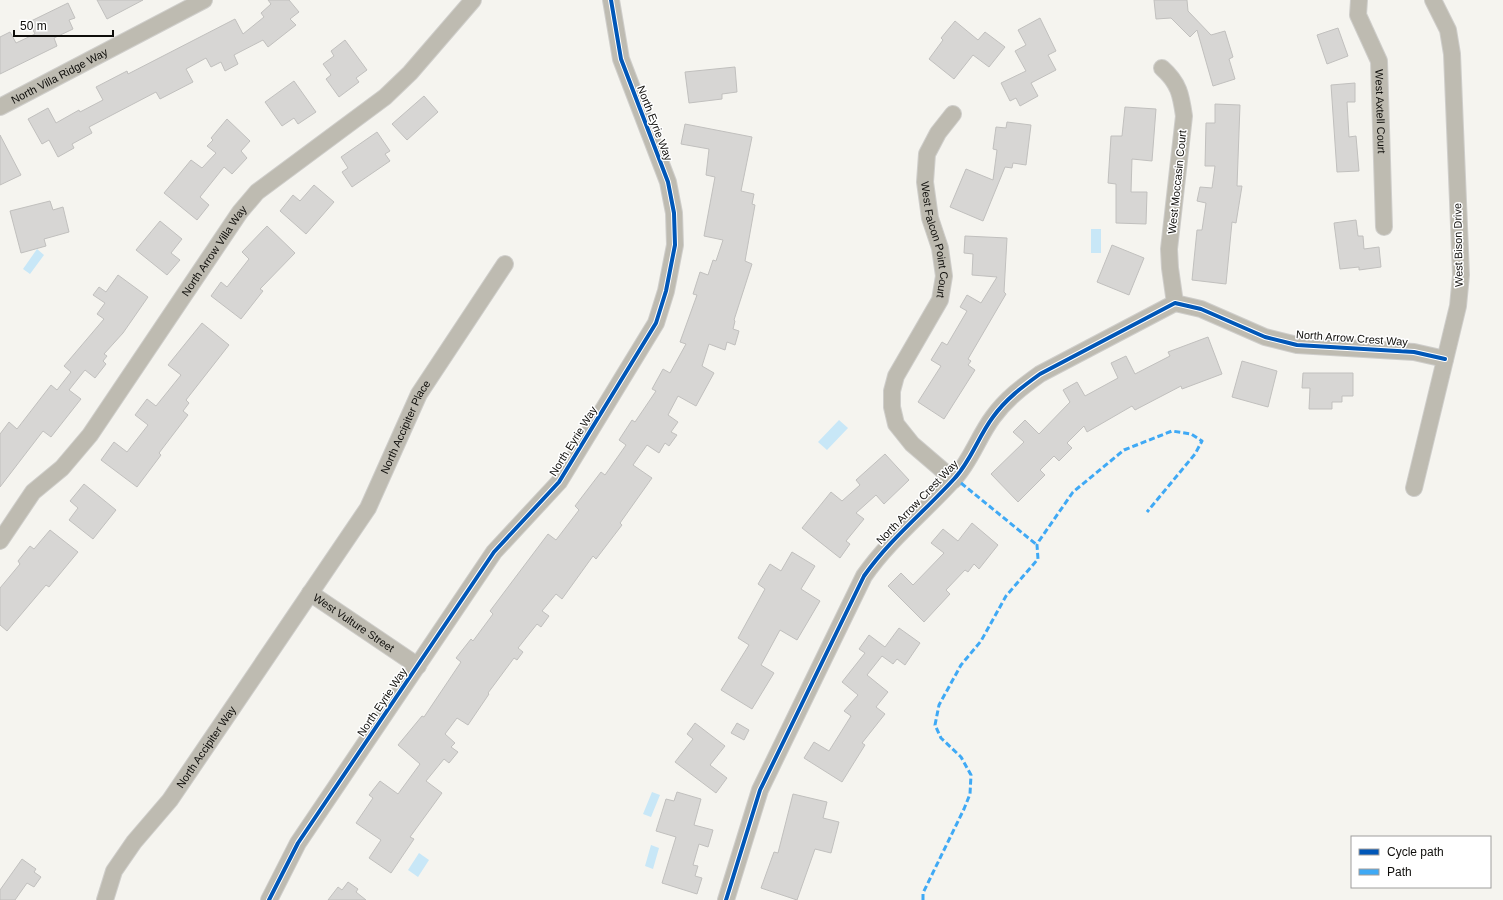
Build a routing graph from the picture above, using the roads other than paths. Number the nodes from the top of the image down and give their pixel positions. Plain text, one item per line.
1 (204, 0) edge
2 (472, 0) edge
3 (611, 0) edge
4 (1359, 0) edge
5 (1433, 0) edge
6 (1162, 68) dead end
7 (0, 107) edge
8 (953, 114) dead end
9 (1384, 227) dead end
10 (505, 264) dead end
11 (1175, 303) junction
12 (1445, 360) junction
13 (954, 480) junction
14 (1414, 488) dead end
15 (0, 541) edge
16 (310, 593) junction
17 (418, 666) junction
18 (105, 900) edge
19 (269, 900) edge
20 (726, 900) edge

1 - 7 street, North Villa Ridge Way
2 - 15 street, North Arrow Villa Way
3 - 17 street, North Eyrie Way
4 - 9 street, West Axtell Court
5 - 12 street, West Bison Drive
6 - 11 street, West Moccasin Court
8 - 13 street, West Falcon Point Court
10 - 16 street, North Accipiter Place
11 - 12 street, North Arrow Crest Way
11 - 13 street, North Arrow Crest Way
12 - 14 street, West Bison Drive
13 - 20 street, North Arrow Crest Way
16 - 17 street, West Vulture Street
16 - 18 street, North Accipiter Way
17 - 19 street, North Eyrie Way

